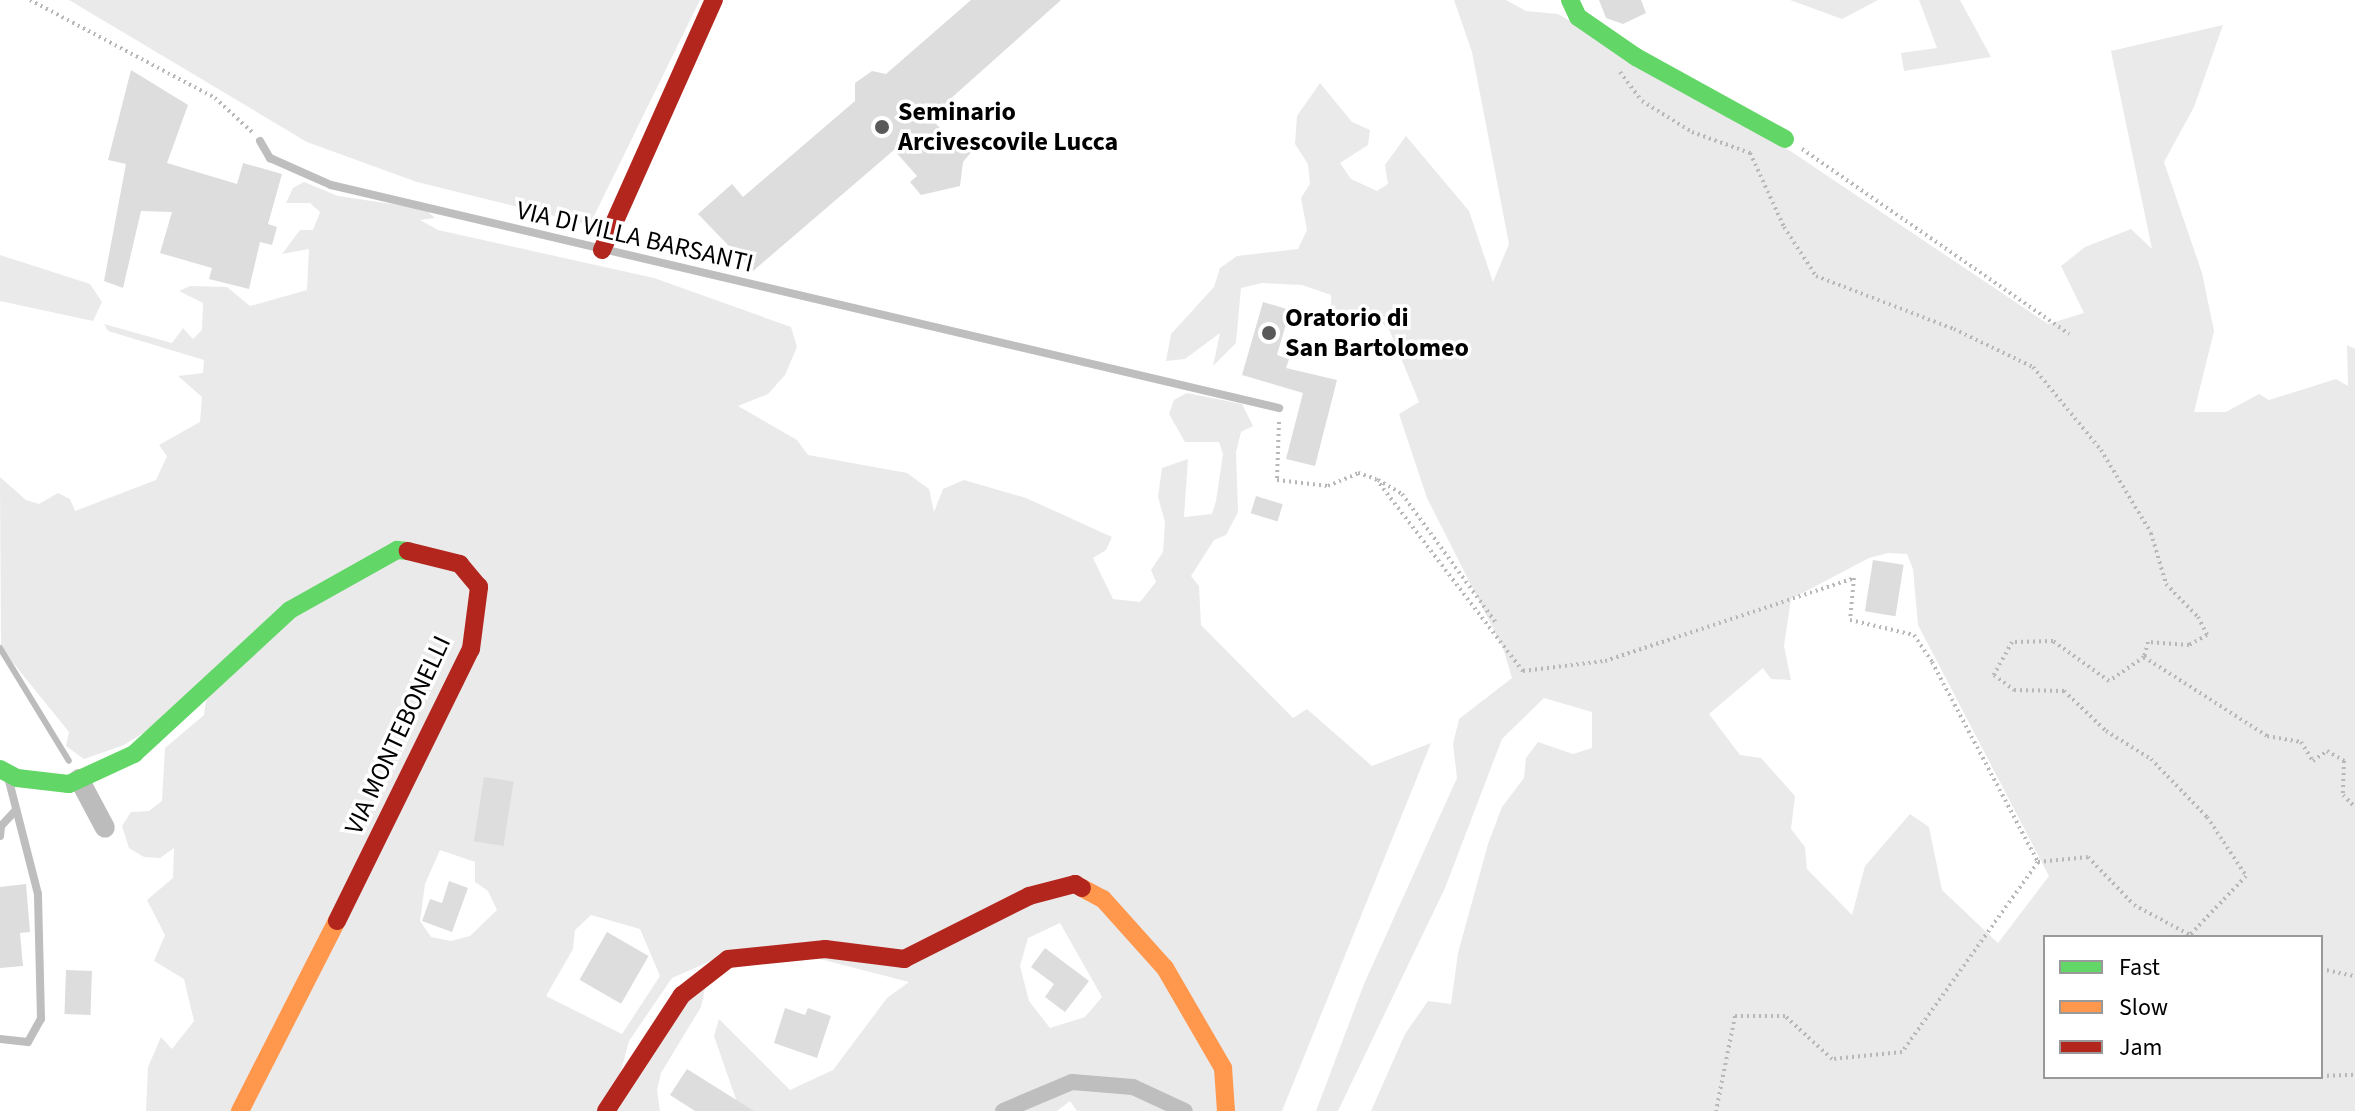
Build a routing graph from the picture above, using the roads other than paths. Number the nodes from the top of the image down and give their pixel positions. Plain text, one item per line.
1 (714, 0) edge
2 (1570, 0) edge
3 (1785, 139) road end
4 (260, 141) road end
5 (602, 250) junction
6 (1279, 408) road end
7 (3, 770) edge
8 (16, 810) junction
9 (0, 836) edge
10 (0, 1039) edge
11 (240, 1111) edge
12 (606, 1111) edge
13 (1003, 1111) edge
14 (1185, 1111) edge
15 (1226, 1111) edge

1 - 5 street
2 - 3 street
4 - 5 lane, VIA DI VILLA BARSANTI
5 - 6 lane, VIA DI VILLA BARSANTI
7 - 8 lane
7 - 11 street, VIA MONTEBONELLI
8 - 9 lane
8 - 10 lane
12 - 15 street
13 - 14 street

